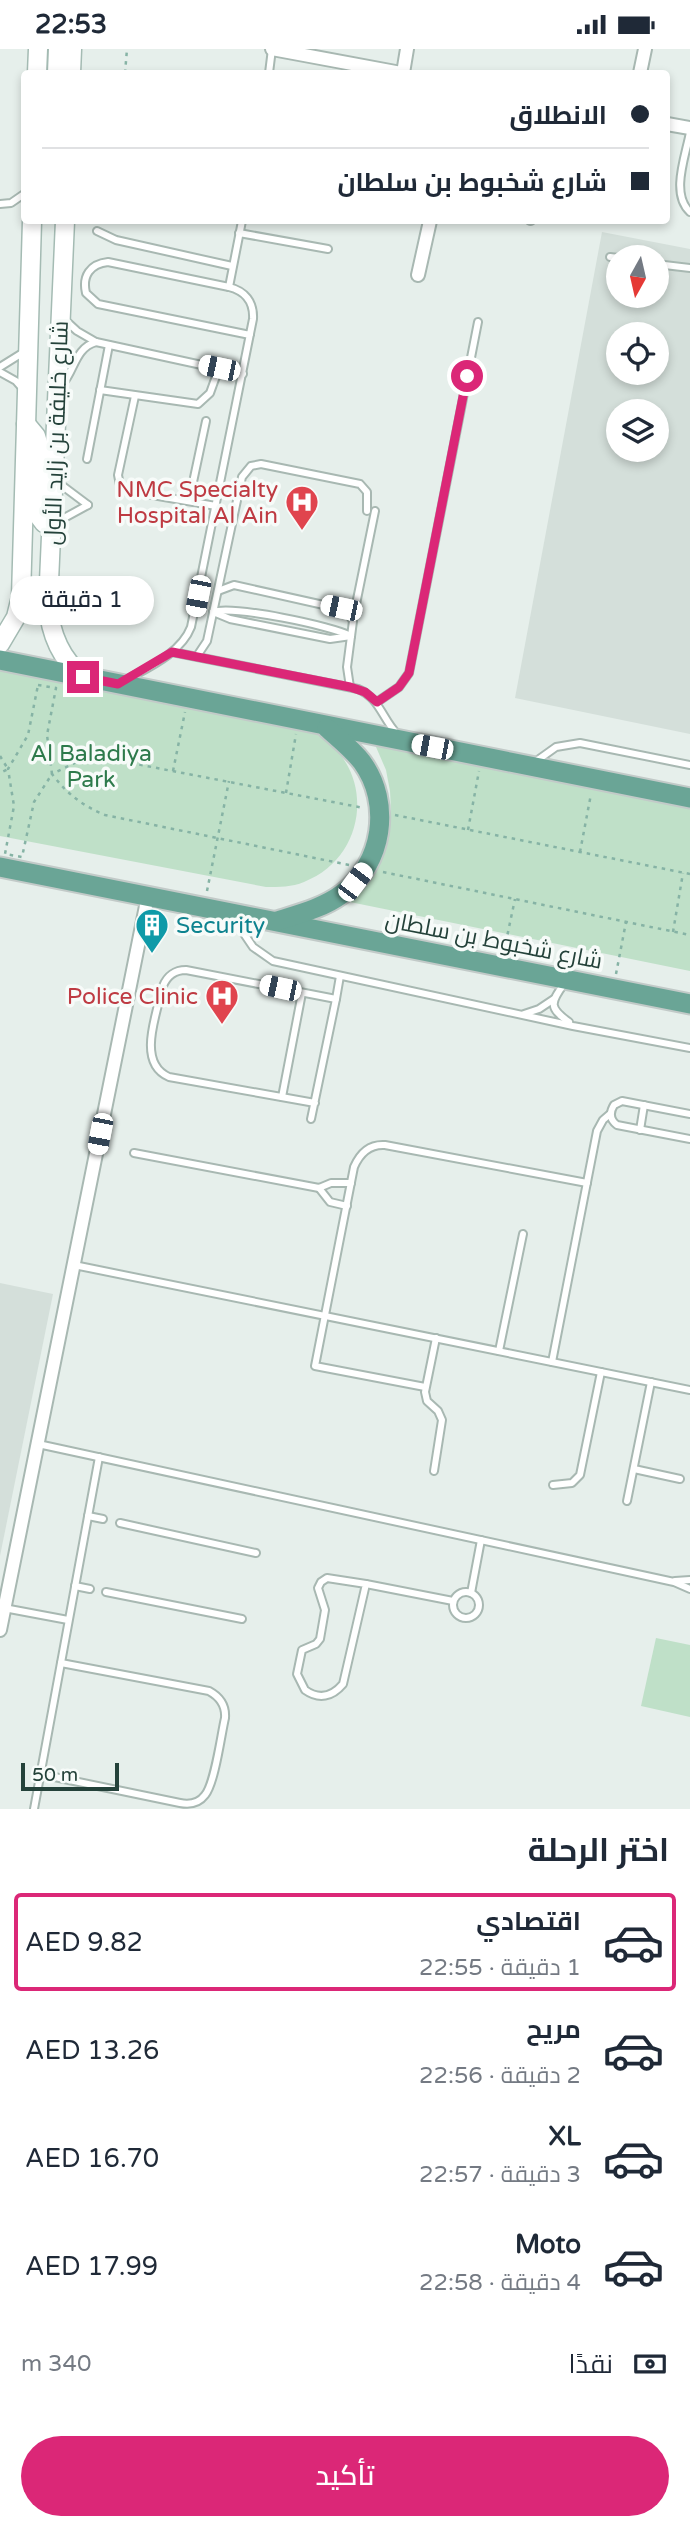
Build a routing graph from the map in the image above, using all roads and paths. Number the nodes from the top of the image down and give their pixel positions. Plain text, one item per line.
1 (38, 49) edge
2 (58, 49) edge
3 (72, 49) edge
4 (127, 49) edge
5 (272, 49) edge
6 (407, 49) edge
7 (645, 49) edge
8 (37, 70) edge
9 (57, 70) edge
10 (71, 70) edge
11 (125, 70) edge
12 (269, 70) edge
13 (373, 70) edge
14 (403, 70) edge
15 (641, 70) edge
16 (670, 125) edge
17 (690, 130) edge
18 (21, 197) edge
19 (0, 204) edge
20 (690, 212) edge
21 (32, 224) edge
22 (65, 224) edge
23 (241, 224) edge
24 (429, 224) edge
25 (97, 231) dead end
26 (239, 233) junction
27 (328, 249) dead end
28 (232, 266) junction
29 (669, 266) edge
30 (690, 268) edge
31 (418, 275) dead end
32 (229, 287) junction
33 (61, 316) junction
34 (478, 322) dead end
35 (250, 335) junction
36 (96, 342) junction
37 (109, 345) junction
38 (28, 349) junction
39 (219, 368) junction
40 (0, 369) edge
41 (243, 374) junction
42 (58, 389) junction
43 (100, 390) junction
44 (27, 394) junction
45 (135, 396) junction
46 (206, 421) dead end
47 (26, 424) junction
48 (87, 459) dead end
49 (55, 480) junction
50 (189, 502) junction
51 (216, 506) junction
52 (367, 511) dead end
53 (375, 511) dead end
54 (52, 524) junction
55 (218, 591) junction
56 (213, 612) junction
57 (353, 621) junction
58 (351, 636) junction
59 (0, 644) edge
60 (172, 652) junction
61 (197, 656) junction
62 (0, 660) edge
63 (83, 677) junction
64 (118, 684) junction
65 (350, 687) junction
66 (188, 699) junction
67 (377, 702) junction
68 (298, 721) junction
69 (326, 727) junction
70 (407, 743) junction
71 (0, 756) edge
72 (481, 757) junction
73 (690, 765) edge
74 (532, 767) junction
75 (8, 769) junction
76 (173, 771) dead end
77 (0, 773) edge
78 (594, 779) junction
79 (229, 781) dead end
80 (286, 793) dead end
81 (690, 798) edge
82 (468, 829) dead end
83 (580, 852) dead end
84 (0, 867) edge
85 (683, 873) dead end
86 (148, 896) junction
87 (514, 899) dead end
88 (205, 907) junction
89 (229, 912) junction
90 (276, 921) junction
91 (626, 922) dead end
92 (673, 932) dead end
93 (501, 966) junction
94 (340, 976) junction
95 (567, 979) junction
96 (614, 988) junction
97 (302, 993) junction
98 (336, 999) junction
99 (554, 999) junction
100 (690, 1004) edge
101 (523, 1015) junction
102 (573, 1026) junction
103 (690, 1048) edge
104 (282, 1097) junction
105 (315, 1103) junction
106 (644, 1105) junction
107 (610, 1114) junction
108 (690, 1114) edge
109 (311, 1119) dead end
110 (640, 1130) junction
111 (690, 1139) edge
112 (134, 1153) dead end
113 (351, 1182) junction
114 (587, 1183) junction
115 (319, 1188) junction
116 (347, 1206) junction
117 (523, 1234) dead end
118 (73, 1265) junction
119 (325, 1316) junction
120 (436, 1338) junction
121 (499, 1351) junction
122 (552, 1362) junction
123 (601, 1372) junction
124 (651, 1382) junction
125 (425, 1387) junction
126 (690, 1390) edge
127 (38, 1444) junction
128 (99, 1457) junction
129 (634, 1469) junction
130 (434, 1471) dead end
131 (680, 1479) dead end
132 (554, 1485) dead end
133 (627, 1501) dead end
134 (88, 1515) junction
135 (103, 1519) dead end
136 (120, 1523) dead end
137 (481, 1540) junction
138 (256, 1553) dead end
139 (690, 1580) edge
140 (674, 1581) junction
141 (366, 1584) junction
142 (75, 1586) junction
143 (90, 1589) dead end
144 (690, 1589) edge
145 (106, 1593) dead end
146 (471, 1593) junction
147 (453, 1601) junction
148 (4, 1608) junction
149 (242, 1619) dead end
150 (68, 1620) junction
151 (0, 1630) edge
152 (61, 1663) junction
153 (40, 1774) junction
154 (34, 1809) edge

1 - 8 main road
2 - 9 main road
3 - 10 main road
4 - 11 path
5 - 12 lane
5 - 13 street
6 - 14 street
7 - 15 street
16 - 17 street
17 - 20 lane
18 - 19 lane
21 - 38 main road, شارع خليفة بن زايد الأول
22 - 33 main road, شارع خليفة بن زايد الأول
23 - 26 lane
24 - 31 street
25 - 28 lane
26 - 27 lane
26 - 28 lane
28 - 32 lane
29 - 30 lane
32 - 35 lane
32 - 35 lane
33 - 36 lane
33 - 42 main road, شارع خليفة بن زايد الأول
34 - 67 lane
35 - 41 lane
36 - 37 lane
36 - 42 lane
37 - 39 lane
37 - 43 lane
38 - 40 lane
38 - 44 main road, شارع خليفة بن زايد الأول
39 - 41 lane
39 - 45 lane
40 - 44 lane
41 - 51 lane
42 - 49 main road, شارع خليفة بن زايد الأول
43 - 45 lane
43 - 48 lane
44 - 47 main road, شارع خليفة بن زايد الأول
45 - 50 lane
46 - 50 lane
47 - 54 main road
47 - 59 main road, شارع خليفة بن زايد الأول
49 - 54 main road, شارع خليفة بن زايد الأول
49 - 54 lane
50 - 51 lane
51 - 60 lane
52 - 55 lane
53 - 57 lane
54 - 63 main road, شارع خليفة بن زايد الأول
55 - 56 lane
55 - 57 lane
56 - 58 lane
56 - 61 lane
57 - 58 lane
58 - 65 lane
60 - 61 lane
60 - 64 lane
61 - 65 lane
62 - 63 main road
63 - 64 main road
64 - 66 main road
65 - 67 lane
66 - 68 main road
66 - 76 path
67 - 70 lane
68 - 69 main road
68 - 80 path
69 - 70 main road
69 - 90 main road
70 - 72 main road
71 - 75 path
72 - 74 main road
72 - 82 path
73 - 74 lane
74 - 78 main road
75 - 75 path
75 - 77 path
78 - 81 main road
78 - 83 path
79 - 88 path
84 - 86 main road, شارع شخبوط بن سلطان
85 - 92 path
86 - 88 main road, شارع شخبوط بن سلطان
86 - 118 street
87 - 93 path
88 - 89 main road, شارع شخبوط بن سلطان
89 - 90 main road, شارع شخبوط بن سلطان
89 - 94 lane
90 - 93 main road, شارع شخبوط بن سلطان
91 - 96 path
93 - 95 main road, شارع شخبوط بن سلطان
94 - 98 lane
94 - 101 lane
95 - 96 main road, شارع شخبوط بن سلطان
95 - 99 lane
96 - 100 main road, شارع شخبوط بن سلطان
97 - 98 lane
97 - 104 lane
97 - 104 lane
98 - 105 lane
99 - 101 lane
99 - 102 lane
101 - 102 lane
102 - 103 lane
104 - 105 lane
105 - 109 lane
106 - 107 lane
106 - 108 lane
106 - 110 lane
107 - 110 lane
107 - 114 lane
110 - 111 lane
112 - 115 lane
113 - 114 lane
113 - 115 lane
113 - 116 lane
114 - 122 lane
115 - 116 lane
116 - 119 lane
117 - 121 lane
118 - 119 lane
118 - 127 street
119 - 120 lane
119 - 125 lane
120 - 121 lane
120 - 125 lane
121 - 122 lane
122 - 123 lane
123 - 124 lane
123 - 132 lane
124 - 126 lane
124 - 129 lane
125 - 130 lane
127 - 128 lane
127 - 148 street
128 - 134 lane
128 - 137 lane
129 - 131 lane
129 - 133 lane
134 - 135 lane
134 - 142 lane
136 - 138 lane
137 - 140 lane
137 - 146 lane
139 - 140 lane
140 - 144 lane
141 - 141 lane
141 - 147 lane
142 - 143 lane
142 - 150 lane
145 - 149 lane
146 - 147 lane
146 - 147 lane
148 - 150 lane
148 - 151 street
150 - 152 lane
152 - 153 lane
152 - 153 lane
153 - 154 lane

